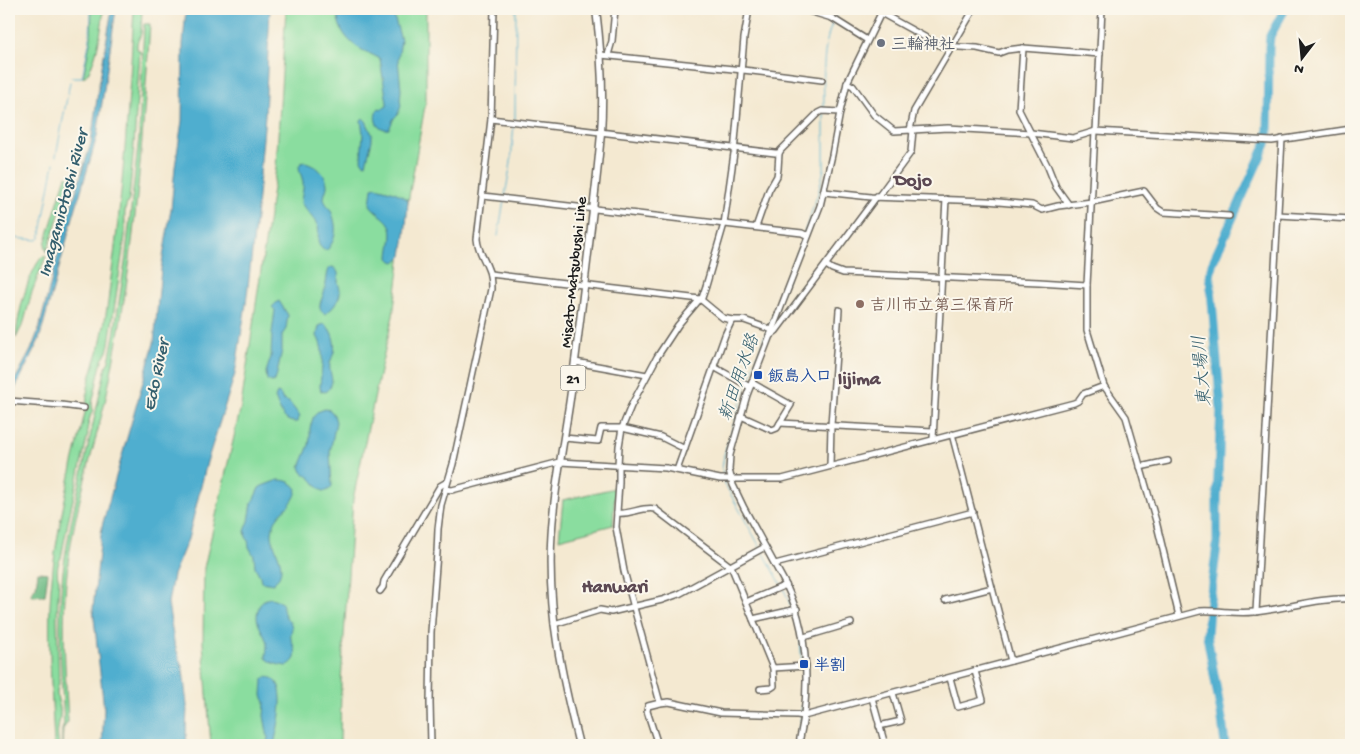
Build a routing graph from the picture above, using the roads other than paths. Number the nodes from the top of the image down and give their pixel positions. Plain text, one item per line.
1 (494, 9) edge
2 (596, 9) edge
3 (616, 9) edge
4 (749, 9) edge
5 (802, 9) edge
6 (974, 9) edge
7 (1102, 9) edge
8 (882, 11) edge
9 (867, 40) junction
10 (952, 47) junction
11 (1023, 48) junction
12 (1100, 54) junction
13 (604, 55) junction
14 (742, 70) junction
15 (822, 80) dead end
16 (847, 84) junction
17 (840, 112) junction
18 (492, 119) junction
19 (1351, 129) edge
20 (912, 130) junction
21 (1096, 131) junction
22 (601, 132) junction
23 (1031, 133) junction
24 (1282, 139) junction
25 (734, 148) junction
26 (779, 152) junction
27 (824, 192) junction
28 (483, 196) junction
29 (878, 196) junction
30 (946, 199) junction
31 (1092, 202) junction
32 (1069, 205) junction
33 (593, 208) junction
34 (1278, 215) junction
35 (1229, 216) dead end
36 (1351, 219) edge
37 (724, 224) junction
38 (756, 227) junction
39 (806, 235) junction
40 (826, 265) junction
41 (490, 274) junction
42 (941, 277) junction
43 (584, 285) junction
44 (1087, 285) junction
45 (700, 299) junction
46 (839, 310) dead end
47 (732, 320) junction
48 (769, 330) junction
49 (575, 362) junction
50 (714, 367) junction
51 (647, 375) junction
52 (748, 385) junction
53 (1104, 386) junction
54 (11, 401) edge
55 (84, 408) dead end
56 (741, 416) junction
57 (780, 424) junction
58 (831, 426) junction
59 (622, 428) junction
60 (933, 431) junction
61 (952, 434) junction
62 (564, 438) junction
63 (933, 439) junction
64 (685, 449) junction
65 (1168, 461) dead end
66 (560, 462) junction
67 (618, 465) junction
68 (830, 466) junction
69 (1140, 468) junction
70 (677, 470) junction
71 (729, 479) junction
72 (447, 485) junction
73 (617, 512) junction
74 (972, 512) junction
75 (762, 548) junction
76 (730, 566) junction
77 (774, 568) junction
78 (783, 586) junction
79 (992, 588) junction
80 (380, 591) dead end
81 (1351, 599) edge
82 (945, 600) dead end
83 (746, 602) junction
84 (634, 607) junction
85 (794, 610) junction
86 (1256, 612) junction
87 (1180, 616) junction
88 (753, 619) junction
89 (851, 623) dead end
90 (554, 624) junction
91 (804, 637) junction
92 (1011, 661) junction
93 (803, 666) junction
94 (773, 668) junction
95 (974, 671) junction
96 (950, 678) junction
97 (760, 689) dead end
98 (893, 693) junction
99 (872, 698) junction
100 (660, 703) junction
101 (801, 716) junction
102 (879, 726) junction
103 (431, 745) edge
104 (579, 745) edge
105 (658, 745) edge
106 (799, 745) edge
107 (885, 745) edge

1 - 18 street
2 - 13 main road, Misato-Matsubushi Line / 21
3 - 13 street
4 - 14 street
5 - 9 street
6 - 10 street
7 - 12 street
8 - 9 street
8 - 10 street
9 - 16 street
10 - 11 street
10 - 20 street
11 - 12 street
11 - 23 street
12 - 21 street
13 - 14 street
13 - 22 main road, Misato-Matsubushi Line / 21
14 - 15 street
14 - 25 street
16 - 17 street
16 - 20 street
17 - 26 street
17 - 27 street
18 - 22 street
18 - 28 street
19 - 24 street
20 - 23 street
20 - 29 street
21 - 23 street
21 - 24 street
21 - 31 street
22 - 25 street
22 - 33 main road, Misato-Matsubushi Line / 21
23 - 32 street
24 - 34 street
25 - 26 street
25 - 37 street
26 - 38 street
27 - 29 street
27 - 39 street
28 - 33 street
28 - 41 street
29 - 30 street
29 - 40 street
30 - 32 street
30 - 42 street
31 - 32 street
31 - 35 street
31 - 44 street
33 - 37 street
33 - 43 main road, Misato-Matsubushi Line / 21
34 - 36 street
34 - 86 street
37 - 38 street
37 - 45 street
38 - 39 street
39 - 48 street
40 - 42 street
40 - 48 street
41 - 43 street
41 - 72 street
42 - 44 street
42 - 60 street
43 - 45 street
43 - 49 main road, Misato-Matsubushi Line / 21
44 - 53 street
45 - 47 street
45 - 51 street
46 - 58 street
47 - 48 street
47 - 50 street
48 - 52 street
49 - 51 street
49 - 62 main road, Misato-Matsubushi Line / 21
50 - 52 street
50 - 64 street
51 - 59 street
52 - 56 street
52 - 57 street
53 - 61 street
53 - 69 street
54 - 55 street
56 - 57 street
56 - 71 street
57 - 58 street
58 - 60 street
58 - 68 street
59 - 62 street
59 - 64 street
59 - 67 street
60 - 63 street
61 - 63 street
61 - 74 street
62 - 66 main road, Misato-Matsubushi Line / 21
63 - 68 street
64 - 70 street
65 - 69 street
66 - 67 street
66 - 72 street
66 - 90 main road, Misato-Matsubushi Line / 21
67 - 70 street
67 - 73 street
68 - 71 street
69 - 87 street
70 - 71 street
71 - 75 street
72 - 80 street
72 - 103 street
73 - 76 street
73 - 84 street
74 - 77 street
74 - 79 street
75 - 76 street
75 - 77 street
76 - 83 street
76 - 84 street
77 - 78 street
78 - 83 street
78 - 85 street
79 - 82 street
79 - 92 street
81 - 86 street
83 - 88 street
84 - 90 street
84 - 100 street
85 - 88 street
85 - 91 street
86 - 87 street
87 - 92 street
88 - 94 street
89 - 91 street
90 - 104 main road, Misato-Matsubushi Line / 21
91 - 93 street
92 - 95 street
93 - 94 street
93 - 101 street
94 - 97 street
95 - 96 street
95 - 96 street
96 - 98 street
98 - 99 street
98 - 102 street
99 - 101 street
99 - 102 street
100 - 101 street
100 - 105 street
101 - 106 street
102 - 107 street

